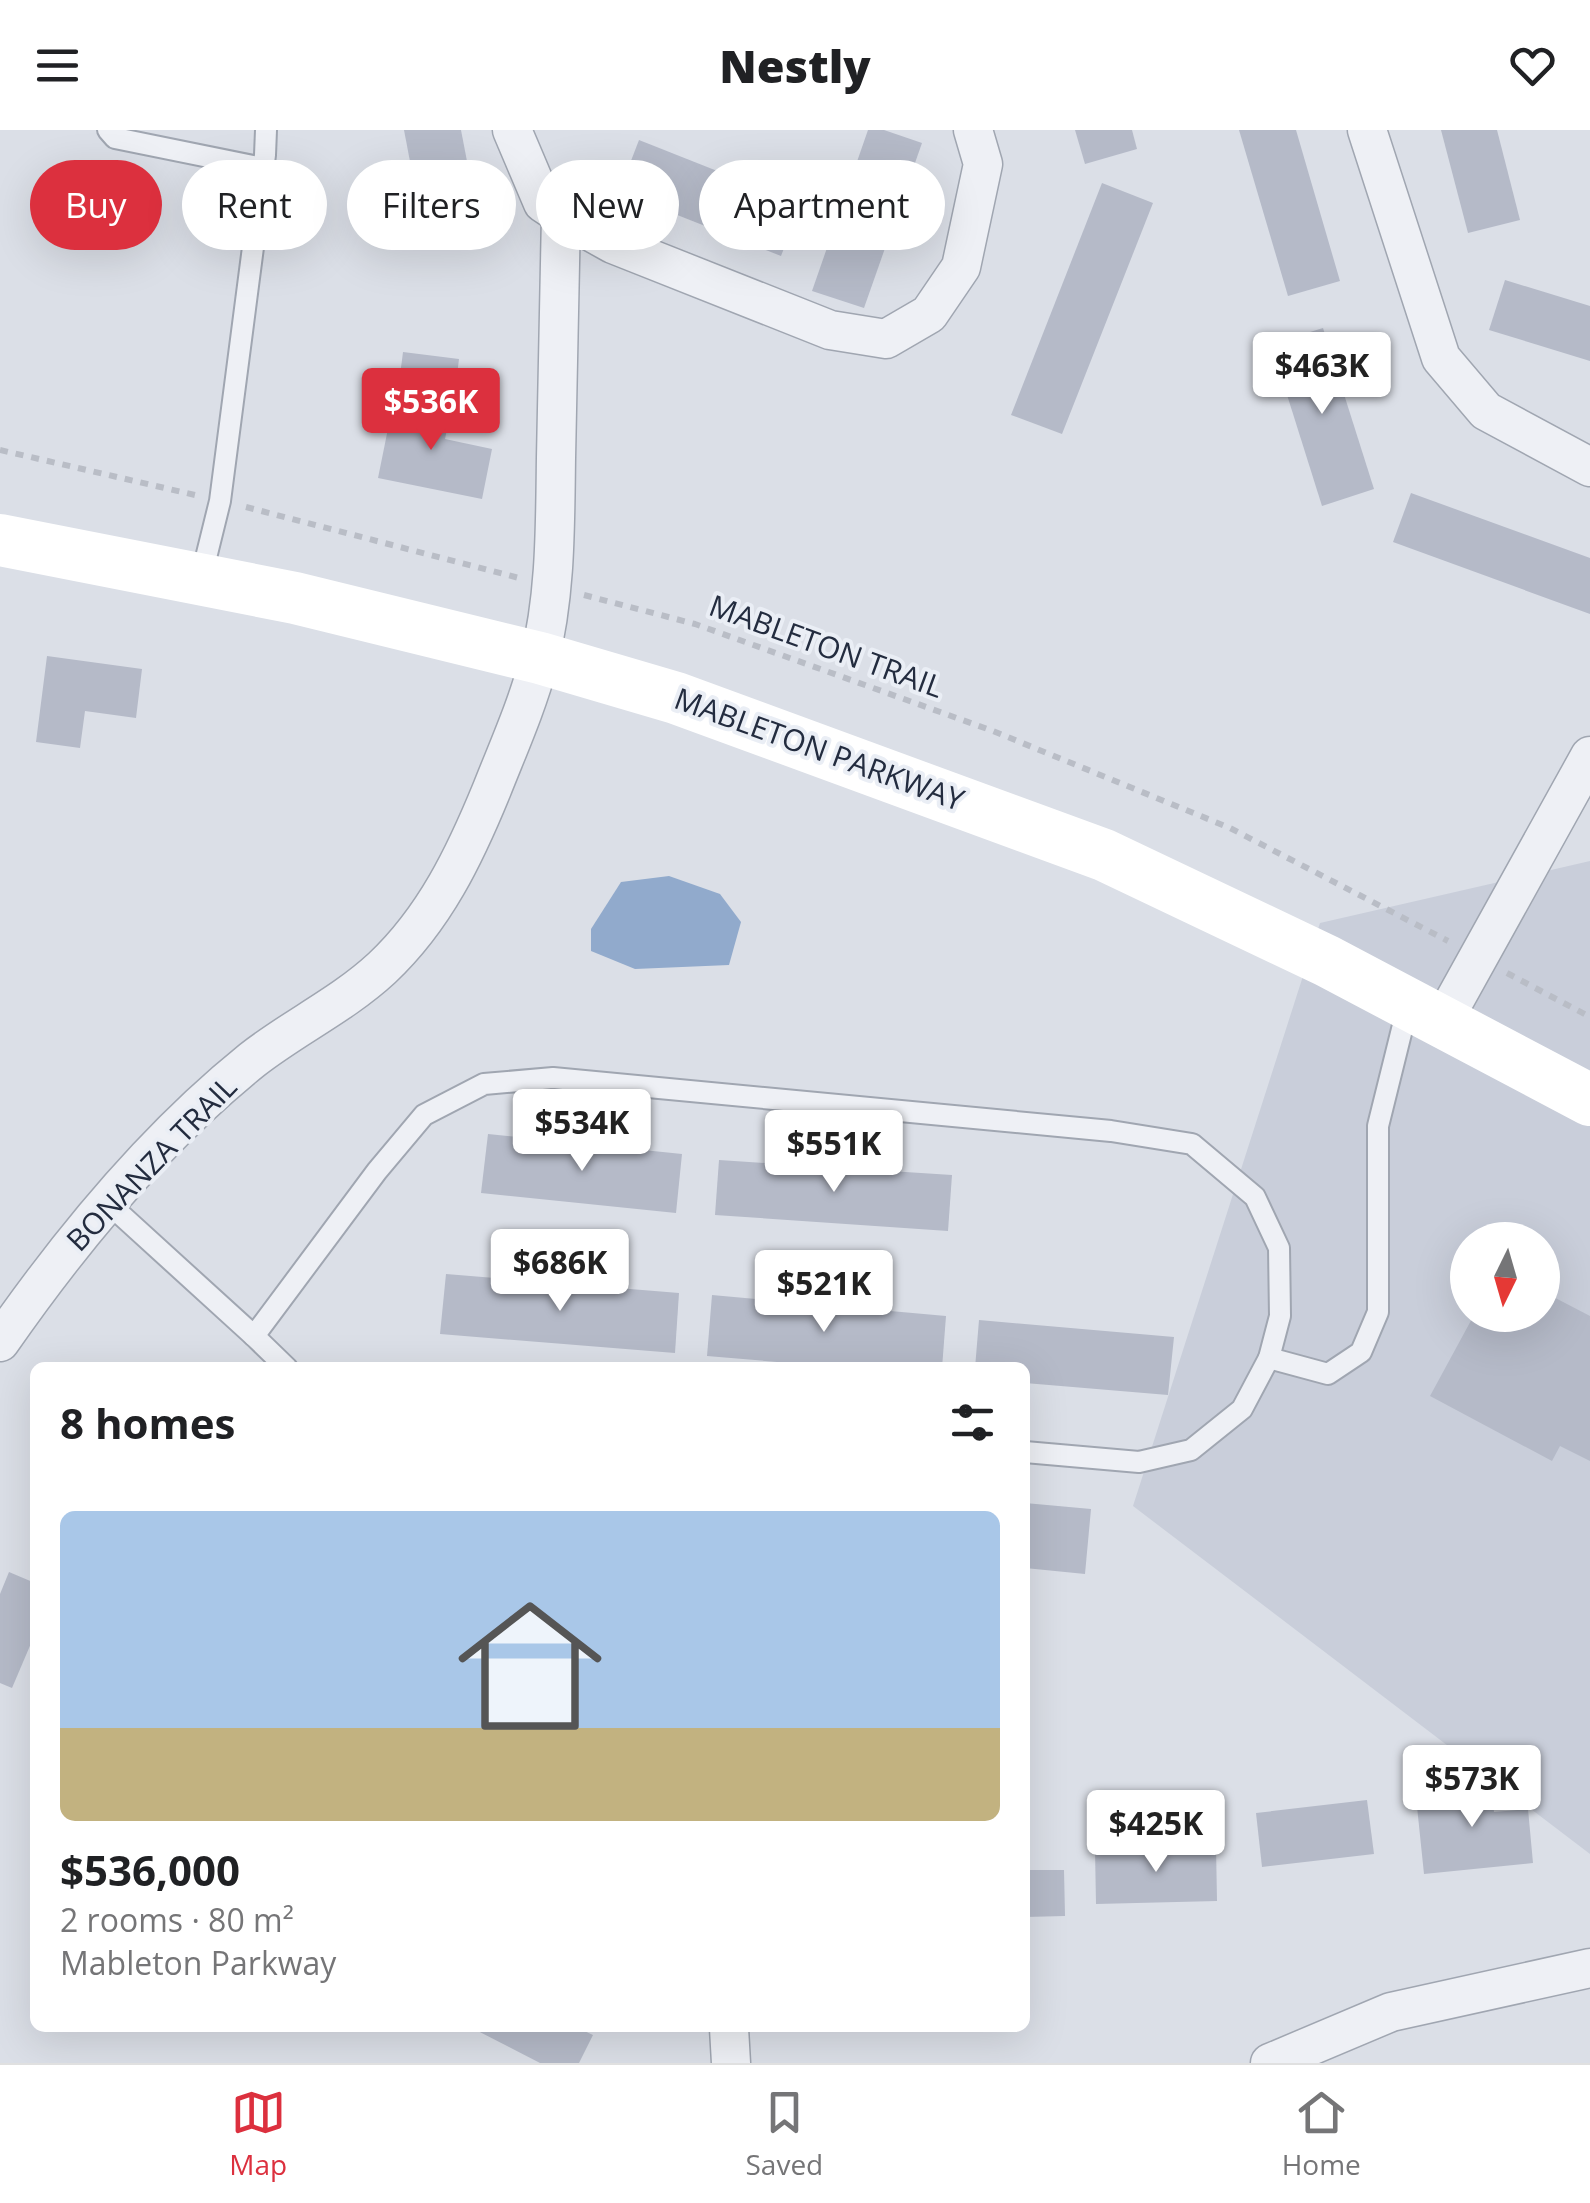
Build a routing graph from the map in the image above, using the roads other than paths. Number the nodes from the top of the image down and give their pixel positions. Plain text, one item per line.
1 (108, 130) edge
2 (266, 130) edge
3 (512, 130) edge
4 (973, 130) edge
5 (1368, 130) edge
6 (224, 160) edge
7 (264, 160) edge
8 (536, 187) edge
9 (252, 250) edge
10 (560, 250) edge
11 (628, 250) edge
12 (1590, 467) edge
13 (0, 540) edge
14 (200, 580) junction
15 (540, 658) junction
16 (1590, 756) edge
17 (1426, 1012) junction
18 (1590, 1100) edge
19 (108, 1203) junction
20 (254, 1336) junction
21 (0, 1342) edge
22 (1269, 1358) junction
23 (281, 1362) edge
24 (1030, 1452) edge
25 (1590, 1968) edge
26 (729, 2032) edge
27 (731, 2063) edge
28 (1270, 2063) edge

1 - 6 lane
2 - 7 lane
3 - 8 street
4 - 11 street
5 - 12 street
9 - 14 lane
10 - 15 street, BONANZA TRAIL
13 - 14 main road, MABLETON PARKWAY
14 - 15 main road, MABLETON PARKWAY
15 - 17 main road, MABLETON PARKWAY
15 - 19 street, BONANZA TRAIL
16 - 17 street
17 - 18 main road, MABLETON PARKWAY
17 - 22 lane
19 - 20 lane
19 - 21 street, BONANZA TRAIL
20 - 22 lane
20 - 23 lane
22 - 24 lane
25 - 28 street
26 - 27 street

